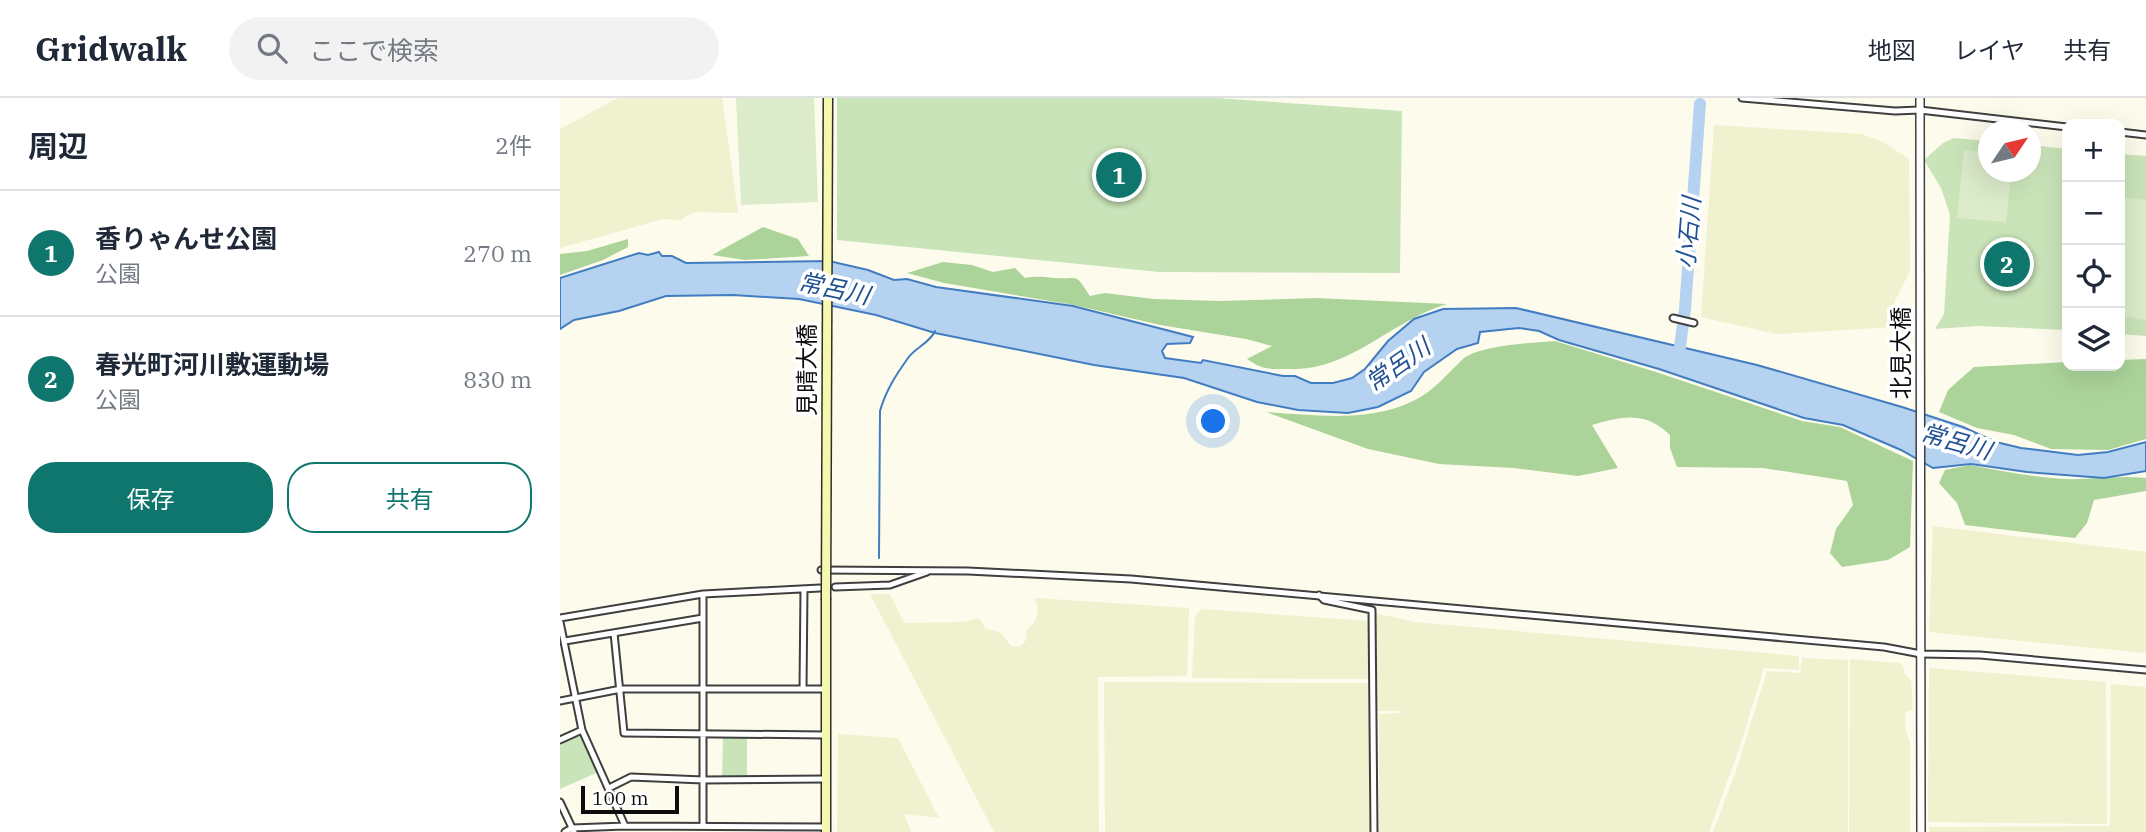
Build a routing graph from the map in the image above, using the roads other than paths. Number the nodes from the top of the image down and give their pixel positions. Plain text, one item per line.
1 (828, 98) edge
2 (1742, 98) edge
3 (1920, 98) edge
4 (1920, 110) junction
5 (2062, 126) edge
6 (2125, 133) edge
7 (2146, 135) edge
8 (1673, 318) dead end
9 (1694, 323) dead end
10 (821, 570) dead end
11 (929, 571) junction
12 (835, 587) dead end
13 (820, 588) dead end
14 (804, 589) junction
15 (703, 594) junction
16 (1319, 595) junction
17 (703, 618) junction
18 (560, 620) edge
19 (614, 632) junction
20 (565, 641) junction
21 (1921, 652) junction
22 (568, 655) junction
23 (560, 657) edge
24 (2146, 670) edge
25 (621, 689) junction
26 (703, 689) junction
27 (803, 689) junction
28 (825, 689) junction
29 (576, 698) junction
30 (560, 701) edge
31 (582, 730) junction
32 (704, 734) junction
33 (825, 735) junction
34 (560, 740) edge
35 (703, 779) junction
36 (825, 779) junction
37 (608, 788) junction
38 (560, 802) edge
39 (625, 826) junction
40 (703, 826) junction
41 (825, 829) edge
42 (573, 830) edge
43 (565, 832) edge
44 (1374, 832) edge
45 (1921, 832) edge

1 - 28 main road, 見晴大橋, bridge
2 - 4 street
3 - 4 street, 北見大橋
4 - 5 street
4 - 21 street, 北見大橋
6 - 7 street
8 - 9 street
10 - 11 street
11 - 12 street
11 - 16 street
13 - 14 street
14 - 15 street
14 - 27 street
15 - 17 street
15 - 18 street
16 - 21 street
16 - 44 street
17 - 19 street
17 - 26 street
18 - 20 street
19 - 20 street
19 - 25 street
20 - 22 street
21 - 24 street
21 - 45 street, 北見大橋
22 - 23 street
22 - 29 street
25 - 26 street
25 - 29 street
25 - 32 street
26 - 27 street
26 - 32 street
27 - 28 street
28 - 33 main road, 見晴大橋
29 - 30 street
29 - 31 street
31 - 34 street
31 - 37 street
32 - 33 street
32 - 35 street
33 - 36 main road, 見晴大橋
35 - 36 street
35 - 37 street
35 - 40 street
36 - 41 main road, 見晴大橋
37 - 39 street
38 - 42 street
39 - 40 street
39 - 42 street
40 - 41 street
42 - 43 street

